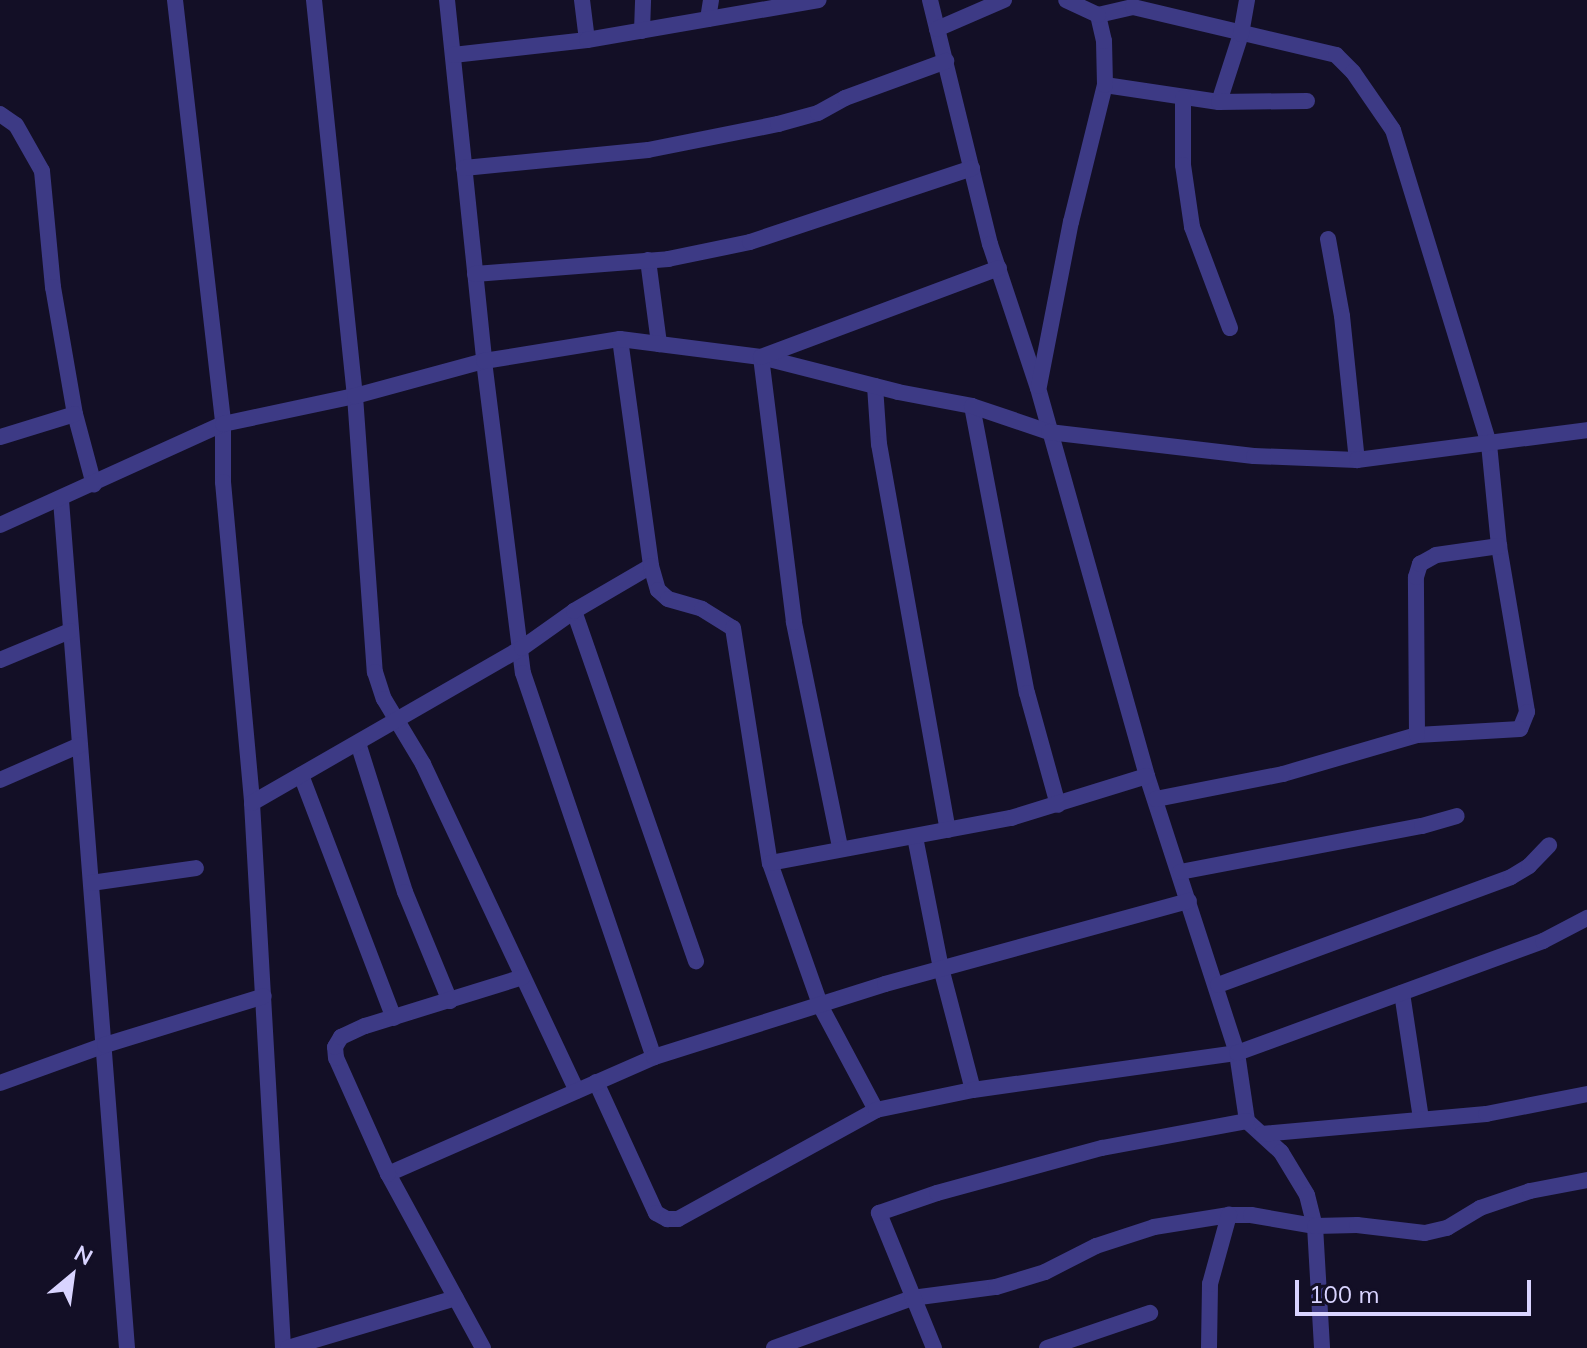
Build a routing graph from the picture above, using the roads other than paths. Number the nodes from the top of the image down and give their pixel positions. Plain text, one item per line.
1 (175, 0) edge
2 (314, 0) edge
3 (447, 0) edge
4 (582, 0) edge
5 (643, 0) edge
6 (711, 0) edge
7 (819, 0) edge
8 (930, 0) edge
9 (1004, 0) edge
10 (1066, 0) edge
11 (1247, 0) edge
12 (1098, 15) junction
13 (708, 19) junction
14 (937, 29) junction
15 (642, 31) junction
16 (1241, 34) junction
17 (587, 40) junction
18 (453, 55) junction
19 (946, 61) junction
20 (1105, 85) junction
21 (1183, 98) junction
22 (1307, 101) dead end
23 (1219, 102) junction
24 (0, 114) edge
25 (464, 168) junction
26 (972, 168) junction
27 (1328, 239) dead end
28 (648, 260) junction
29 (999, 268) junction
30 (475, 274) junction
31 (1230, 328) dead end
32 (620, 339) junction
33 (659, 344) junction
34 (761, 357) junction
35 (484, 361) junction
36 (875, 386) junction
37 (1038, 388) junction
38 (355, 396) junction
39 (972, 406) junction
40 (75, 414) junction
41 (223, 424) junction
42 (1587, 430) edge
43 (1049, 432) junction
44 (0, 437) edge
45 (1489, 444) junction
46 (1357, 460) junction
47 (94, 485) junction
48 (61, 500) junction
49 (0, 525) edge
50 (1499, 546) junction
51 (651, 566) junction
52 (574, 611) junction
53 (70, 631) junction
54 (522, 648) junction
55 (0, 660) edge
56 (397, 720) junction
57 (1417, 735) junction
58 (358, 743) junction
59 (80, 745) junction
60 (301, 775) junction
61 (1147, 776) junction
62 (0, 780) edge
63 (1155, 799) junction
64 (252, 803) junction
65 (1058, 805) junction
66 (1457, 816) dead end
67 (948, 830) junction
68 (915, 837) junction
69 (1549, 845) dead end
70 (840, 847) junction
71 (770, 863) junction
72 (196, 868) dead end
73 (1180, 872) junction
74 (91, 883) junction
75 (1189, 901) junction
76 (1585, 925) edge
77 (696, 961) dead end
78 (941, 968) junction
79 (523, 977) junction
80 (1218, 985) junction
81 (1402, 993) junction
82 (264, 996) junction
83 (450, 1001) junction
84 (821, 1007) junction
85 (394, 1018) junction
86 (105, 1045) junction
87 (1237, 1053) junction
88 (654, 1057) junction
89 (596, 1082) junction
90 (0, 1083) edge
91 (973, 1090) junction
92 (577, 1091) junction
93 (1587, 1094) edge
94 (876, 1110) junction
95 (1421, 1119) junction
96 (1247, 1121) junction
97 (1262, 1134) junction
98 (388, 1174) junction
99 (1587, 1180) edge
100 (1229, 1215) junction
101 (1315, 1226) junction
102 (456, 1298) junction
103 (912, 1298) junction
104 (1150, 1313) dead end
105 (127, 1348) edge
106 (286, 1348) edge
107 (483, 1348) edge
108 (774, 1348) edge
109 (934, 1348) edge
110 (1047, 1348) edge
111 (1209, 1348) edge
112 (1322, 1348) edge

1 - 41 street
2 - 38 street
3 - 18 street
4 - 17 street
5 - 15 street
6 - 13 street
7 - 13 street
8 - 14 street
9 - 14 street
10 - 12 street
11 - 16 street
12 - 16 street
12 - 20 street
13 - 15 street
14 - 19 street
15 - 17 street
16 - 23 street
16 - 45 street
17 - 18 street
18 - 25 street
19 - 25 street
19 - 26 street
20 - 21 street
20 - 37 street
21 - 23 street
21 - 31 street
22 - 23 street
24 - 40 street
25 - 30 street
26 - 28 street
26 - 29 street
27 - 46 street
28 - 30 street
28 - 33 street
29 - 34 street
29 - 37 street
30 - 35 street
32 - 33 street
32 - 35 street
32 - 51 street
33 - 34 street
34 - 36 street
34 - 70 street
35 - 38 street
35 - 54 street
36 - 39 street
36 - 67 street
37 - 43 street
38 - 41 street
38 - 56 street
39 - 43 street
39 - 65 street
40 - 44 street
40 - 47 street
41 - 47 street
41 - 64 street
42 - 45 street
43 - 46 street
43 - 61 street
45 - 46 street
45 - 50 street
47 - 48 street
48 - 49 street
48 - 53 street
50 - 57 street
50 - 57 street
51 - 52 street
51 - 71 street
52 - 54 street
52 - 77 street
53 - 55 street
53 - 59 street
54 - 56 street
54 - 88 street
56 - 58 street
56 - 79 street
57 - 63 street
58 - 60 street
58 - 83 street
59 - 62 street
59 - 74 street
60 - 64 street
60 - 85 street
61 - 63 street
61 - 65 street
63 - 73 street
64 - 82 street
65 - 67 street
66 - 73 street
67 - 68 street
68 - 70 street
68 - 78 street
69 - 80 street
70 - 71 street
71 - 84 street
72 - 74 street
73 - 75 street
74 - 86 street
75 - 78 street
75 - 80 street
76 - 81 street
78 - 84 street
78 - 91 street
79 - 83 street
79 - 92 street
80 - 87 street
81 - 87 street
81 - 95 street
82 - 86 street
82 - 106 street
83 - 85 street
84 - 88 street
84 - 94 street
85 - 98 street
86 - 90 street
86 - 105 street
87 - 91 street
87 - 96 street
88 - 89 street
89 - 92 street
89 - 94 street
91 - 94 street
92 - 98 street
93 - 95 street
95 - 97 street
96 - 97 street
96 - 103 street
97 - 101 street
98 - 102 street
99 - 101 street
100 - 101 street
100 - 103 street
100 - 111 street
101 - 112 street
102 - 106 street
102 - 107 street
103 - 108 street
103 - 109 street
104 - 110 street

